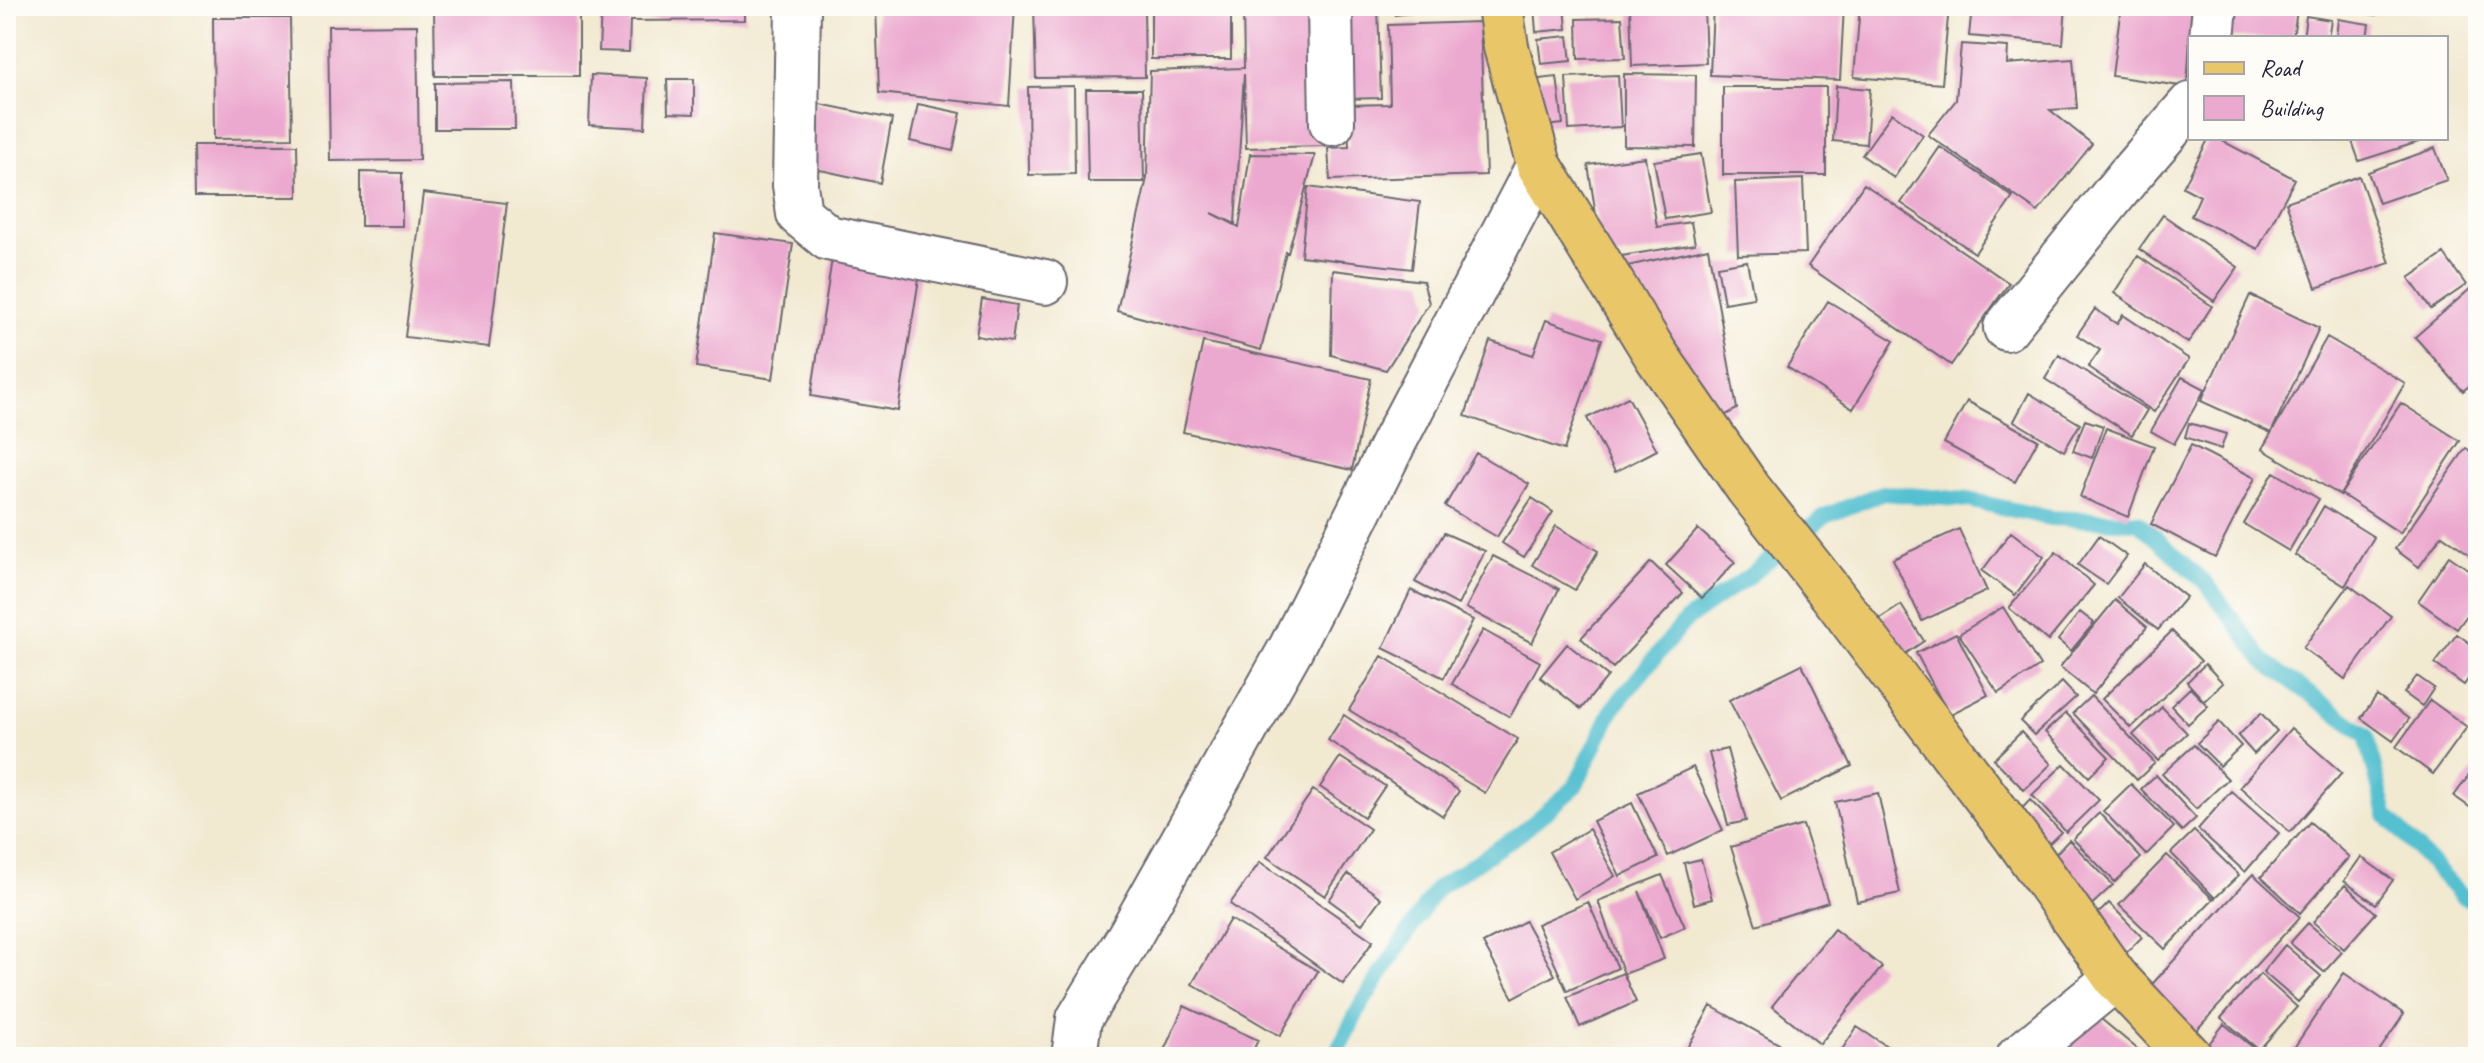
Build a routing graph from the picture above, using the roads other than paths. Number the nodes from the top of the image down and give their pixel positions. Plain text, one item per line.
1 (798, 6) edge
2 (1330, 6) edge
3 (1500, 6) edge
4 (2215, 6) edge
5 (2212, 36) edge
6 (2188, 107) edge
7 (1332, 123) dead end
8 (1539, 165) junction
9 (1045, 282) dead end
10 (2006, 328) dead end
11 (2116, 978) junction
12 (1074, 1057) edge
13 (2019, 1057) edge
14 (2190, 1057) edge

1 - 9 street
2 - 7 street
3 - 8 main road
4 - 5 street
6 - 10 street
8 - 11 main road
8 - 12 street
11 - 13 street
11 - 14 main road

